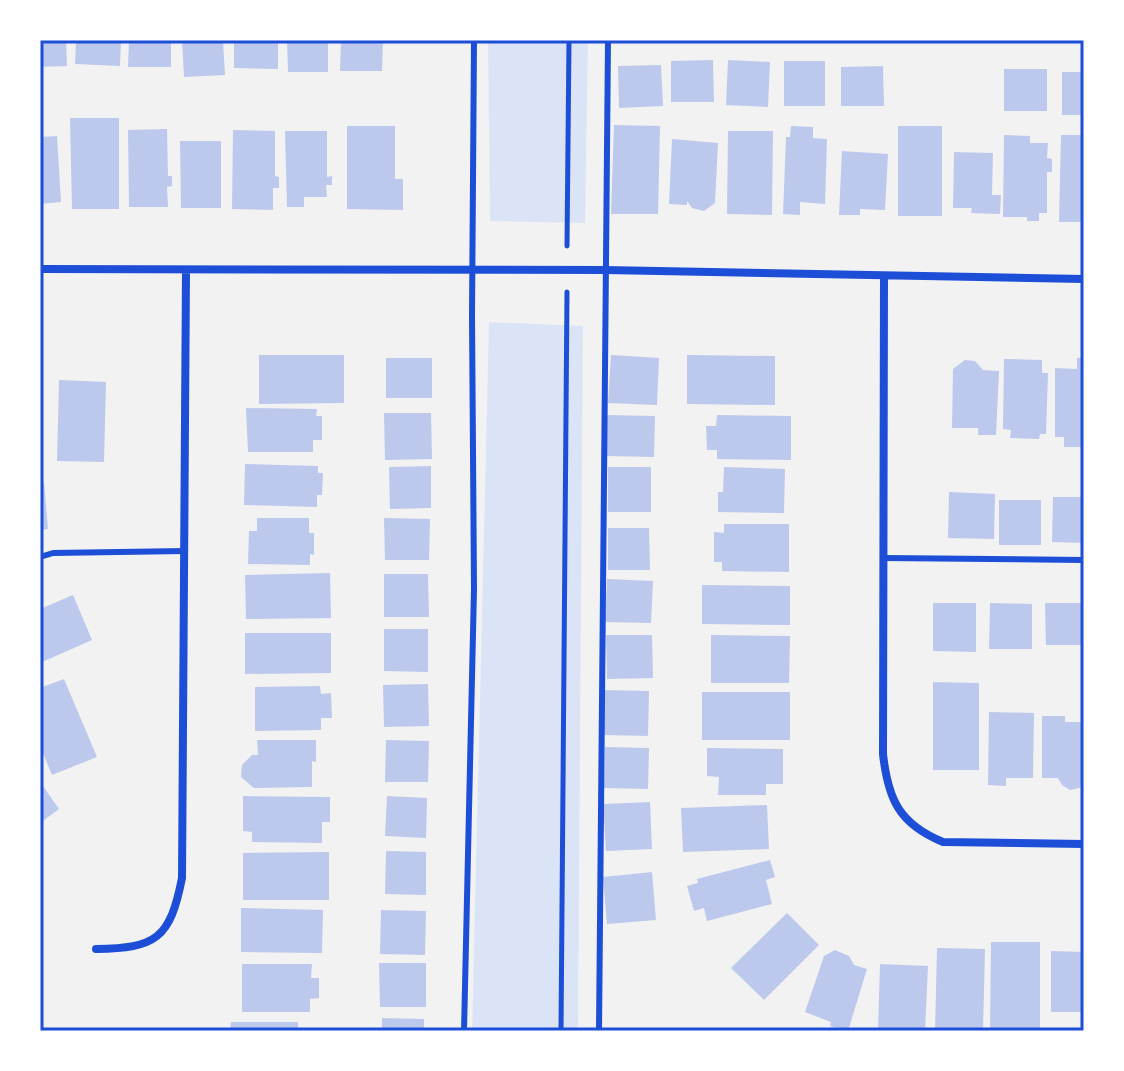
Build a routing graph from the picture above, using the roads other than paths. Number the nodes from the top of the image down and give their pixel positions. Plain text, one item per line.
1 (474, 40) edge
2 (608, 40) edge
3 (40, 269) edge
4 (605, 270) junction
5 (186, 271) junction
6 (472, 271) junction
7 (884, 277) junction
8 (1084, 279) edge
9 (185, 551) junction
10 (40, 557) edge
11 (883, 558) junction
12 (1084, 560) edge
13 (1084, 844) edge
14 (96, 949) dead end
15 (464, 1031) edge
16 (599, 1031) edge

1 - 6 lane
2 - 4 lane
3 - 5 street
4 - 6 street
4 - 7 street
4 - 16 lane
5 - 6 street
5 - 9 street
6 - 15 lane
7 - 8 street
7 - 11 street
9 - 10 lane
9 - 14 street
11 - 12 lane
11 - 13 street

